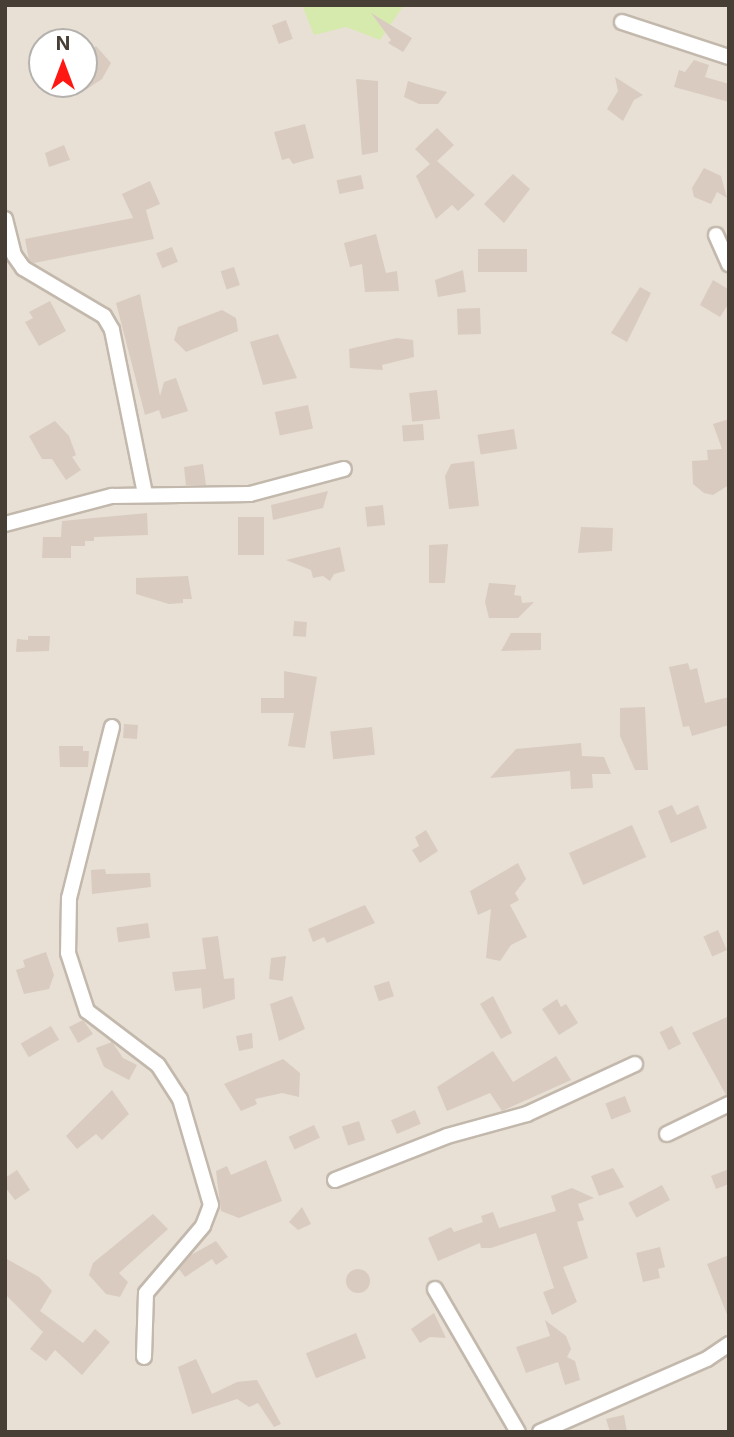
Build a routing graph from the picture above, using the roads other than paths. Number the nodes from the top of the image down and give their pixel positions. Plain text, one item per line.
1 (622, 22) dead end
2 (729, 57) edge
3 (5, 219) edge
4 (716, 236) dead end
5 (729, 264) edge
6 (344, 469) dead end
7 (145, 494) junction
8 (5, 523) edge
9 (111, 727) dead end
10 (635, 1064) dead end
11 (729, 1104) edge
12 (667, 1134) dead end
13 (335, 1181) dead end
14 (436, 1289) dead end
15 (729, 1345) edge
16 (144, 1357) dead end
17 (518, 1432) edge
18 (540, 1432) edge

1 - 2 street
3 - 7 street
4 - 5 street
6 - 7 street
7 - 8 street
9 - 16 street
10 - 13 street
11 - 12 street
14 - 17 street
15 - 18 street

